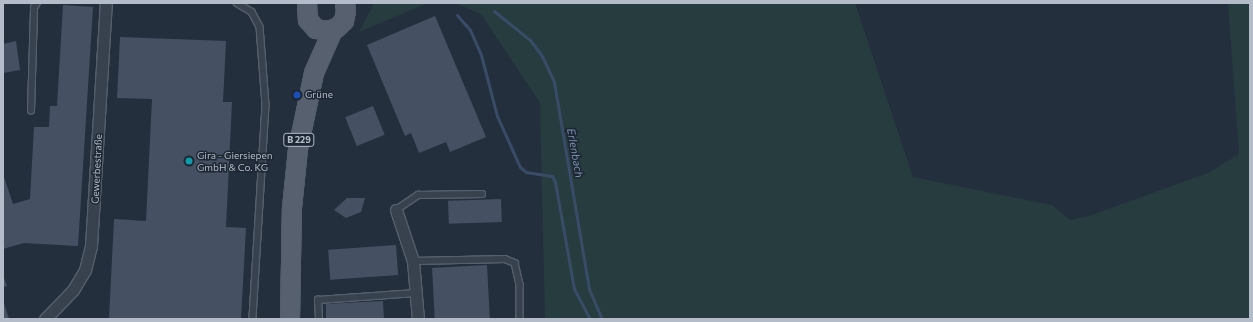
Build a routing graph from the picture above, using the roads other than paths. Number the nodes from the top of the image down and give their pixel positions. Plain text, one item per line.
1 (36, 3) edge
2 (106, 3) edge
3 (237, 3) edge
4 (344, 3) edge
5 (306, 11) edge
6 (333, 30) junction
7 (314, 73) junction
8 (31, 110) dead end
9 (482, 194) dead end
10 (396, 210) joint
11 (413, 261) junction
12 (416, 293) junction
13 (46, 319) edge
14 (253, 319) edge
15 (290, 319) edge
16 (319, 319) edge
17 (418, 319) edge
18 (520, 319) edge

1 - 8 lane
2 - 13 street, Gewerbestraße
3 - 14 lane
4 - 6 main road
5 - 6 main road
5 - 7 main road, B 229
6 - 7 main road, B 229
7 - 15 main road, B 229
9 - 10 lane
10 - 11 street
11 - 12 street
11 - 18 lane
12 - 16 lane
12 - 17 street

